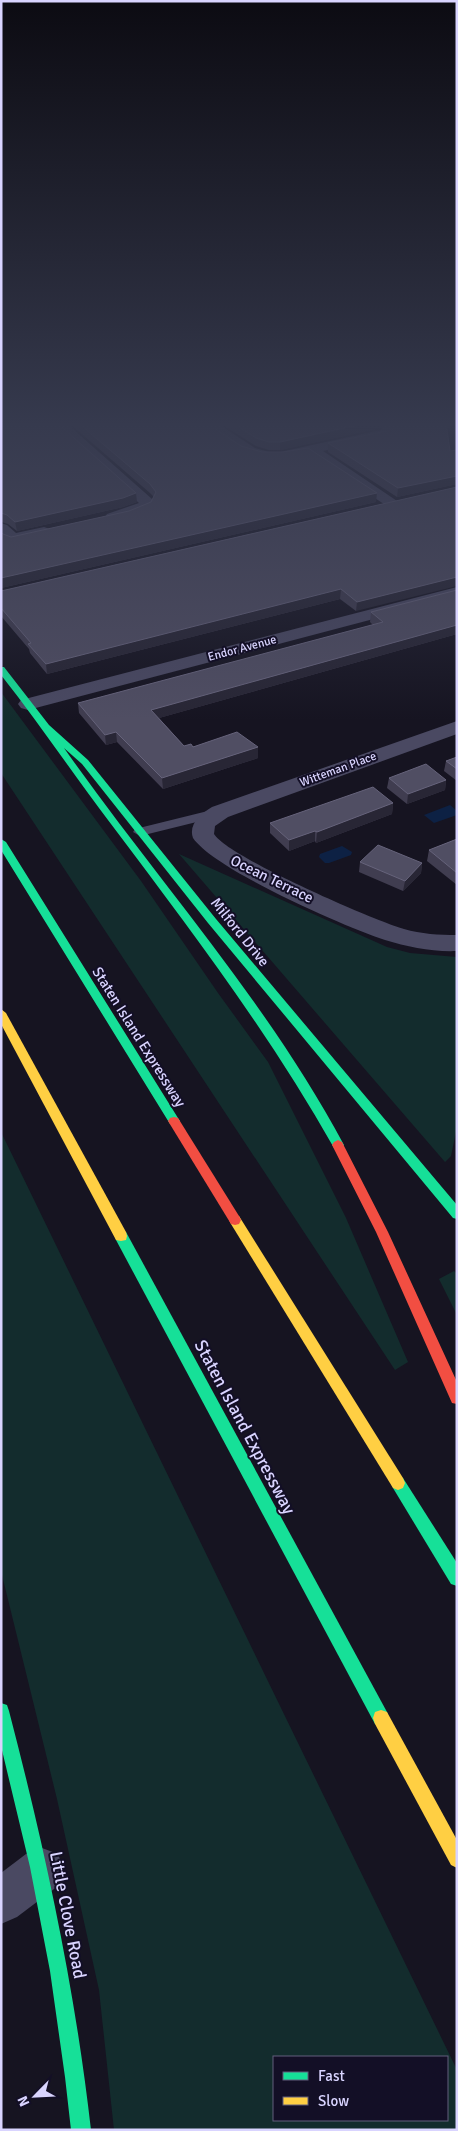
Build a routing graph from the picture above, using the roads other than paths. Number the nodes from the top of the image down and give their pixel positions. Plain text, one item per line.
1 (58, 529) edge
2 (5, 536) edge
3 (457, 592) edge
4 (1, 669) edge
5 (28, 704) junction
6 (44, 724) junction
7 (457, 727) edge
8 (220, 812) junction
9 (140, 832) junction
10 (1, 842) edge
11 (457, 943) edge
12 (1, 1013) edge
13 (1, 1027) edge
14 (17, 1042) junction
15 (457, 1214) edge
16 (457, 1398) edge
17 (457, 1578) edge
18 (1, 1711) edge
19 (457, 1859) edge
20 (42, 1870) junction
21 (1, 1901) edge
22 (81, 2130) edge

1 - 2 street
3 - 5 street, Endor Avenue
4 - 5 main road, Milford Drive
5 - 6 main road, Milford Drive
6 - 9 main road, Milford Drive
6 - 16 main road
7 - 8 street, Witteman Place
8 - 9 lane
8 - 11 street, Ocean Terrace
9 - 15 main road, Milford Drive
10 - 17 main road, Staten Island Expressway
12 - 14 main road, Staten Island Expressway
13 - 14 main road
14 - 19 main road, Staten Island Expressway
18 - 20 main road, Little Clove Road
20 - 21 street
20 - 22 main road, Little Clove Road

